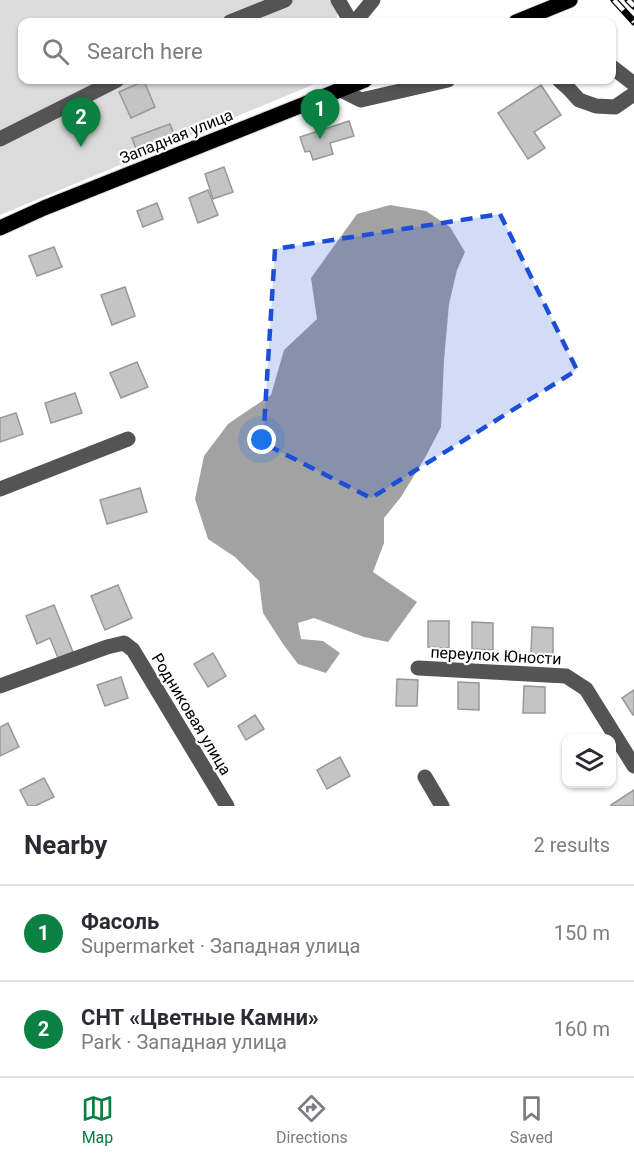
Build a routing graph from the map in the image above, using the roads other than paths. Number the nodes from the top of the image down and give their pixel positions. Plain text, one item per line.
1 (285, 0) edge
2 (338, 0) edge
3 (373, 0) edge
4 (570, 0) edge
5 (240, 18) edge
6 (350, 18) edge
7 (357, 18) edge
8 (526, 18) edge
9 (616, 70) edge
10 (109, 84) edge
11 (341, 84) edge
12 (431, 84) edge
13 (564, 84) edge
14 (634, 84) edge
15 (634, 94) edge
16 (0, 138) edge
17 (0, 228) edge
18 (128, 439) dead end
19 (0, 489) edge
20 (418, 668) dead end
21 (0, 686) edge
22 (634, 766) edge
23 (424, 777) dead end
24 (227, 806) edge
25 (442, 806) edge

1 - 5 street
2 - 6 street
3 - 7 street
4 - 8 main road
9 - 14 street
10 - 16 street
11 - 12 street
11 - 17 main road, Западная улица
13 - 15 street
18 - 19 street
20 - 22 street, переулок Юности
21 - 24 street, Родниковая улица
23 - 25 street

